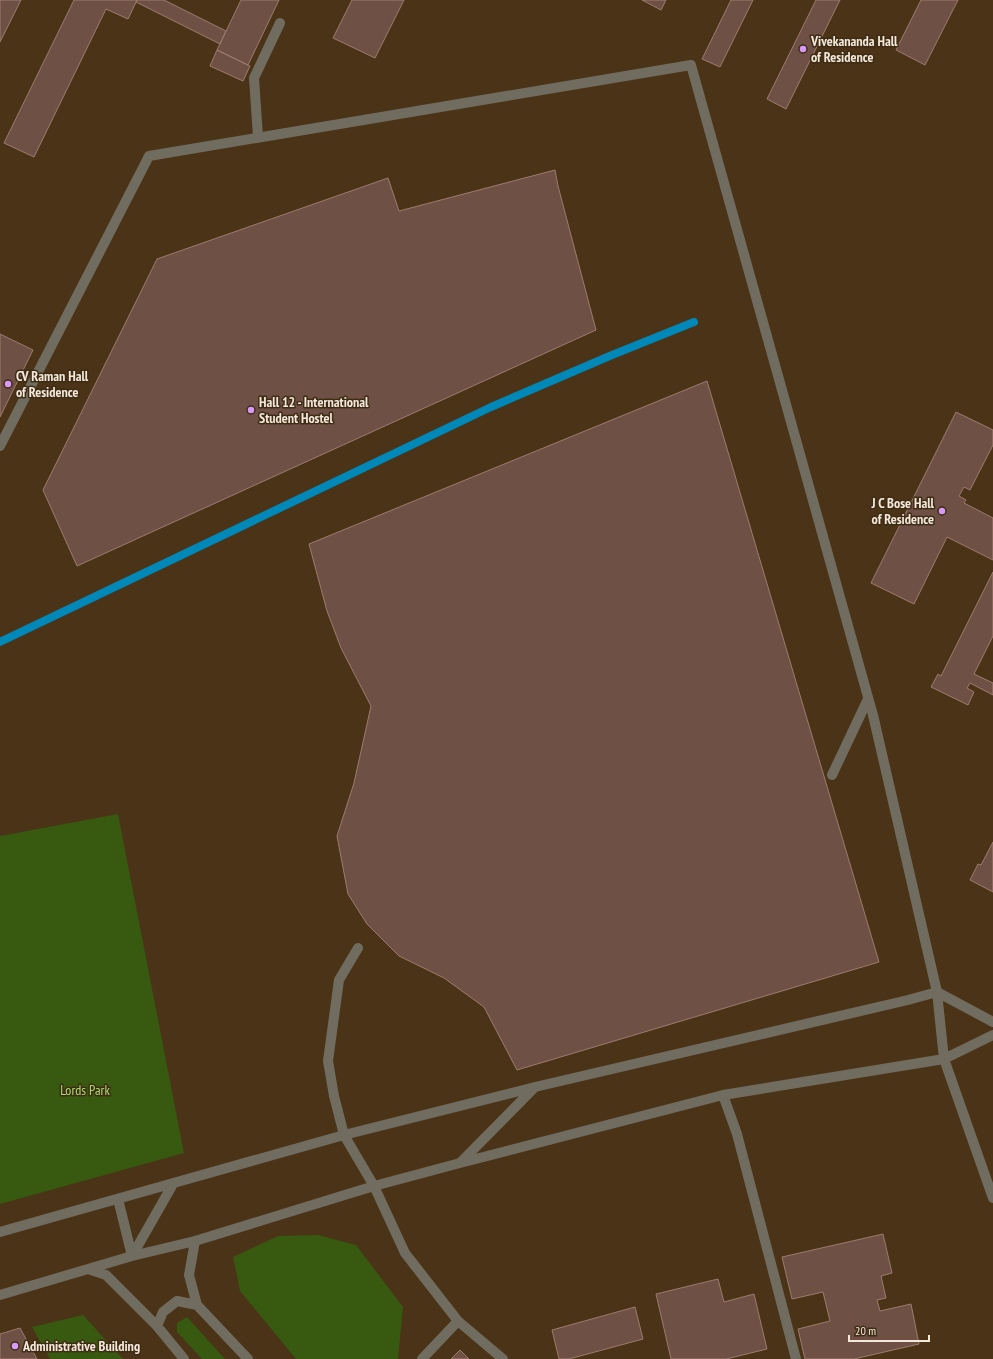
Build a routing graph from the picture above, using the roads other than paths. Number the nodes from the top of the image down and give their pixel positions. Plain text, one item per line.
1 (280, 23) dead end
2 (258, 137) junction
3 (0, 446) edge
4 (868, 699) junction
5 (832, 775) dead end
6 (358, 948) dead end
7 (937, 992) junction
8 (993, 1022) edge
9 (993, 1035) edge
10 (944, 1059) junction
11 (535, 1086) junction
12 (723, 1095) junction
13 (344, 1135) junction
14 (460, 1163) junction
15 (173, 1184) junction
16 (374, 1186) junction
17 (993, 1198) edge
18 (118, 1199) junction
19 (0, 1232) edge
20 (195, 1241) junction
21 (132, 1256) junction
22 (88, 1269) junction
23 (0, 1295) edge
24 (197, 1305) junction
25 (458, 1321) junction
26 (157, 1326) junction
27 (184, 1359) edge
28 (248, 1359) edge
29 (422, 1359) edge
30 (503, 1359) edge
31 (796, 1359) edge

1 - 2 street
2 - 3 street
2 - 4 street
4 - 5 street
4 - 7 street
6 - 13 street
7 - 8 street
7 - 10 street
7 - 11 street
9 - 10 street
10 - 12 street
10 - 17 street
11 - 13 street
11 - 14 street
12 - 14 street
12 - 31 street
13 - 15 street
13 - 16 street
14 - 16 street
15 - 18 street
15 - 21 street
16 - 20 street
16 - 25 street
18 - 19 street
18 - 21 street
20 - 21 street
20 - 24 street
21 - 22 street
22 - 23 street
22 - 26 street
24 - 26 street
24 - 28 street
25 - 29 street
25 - 30 street
26 - 27 street

